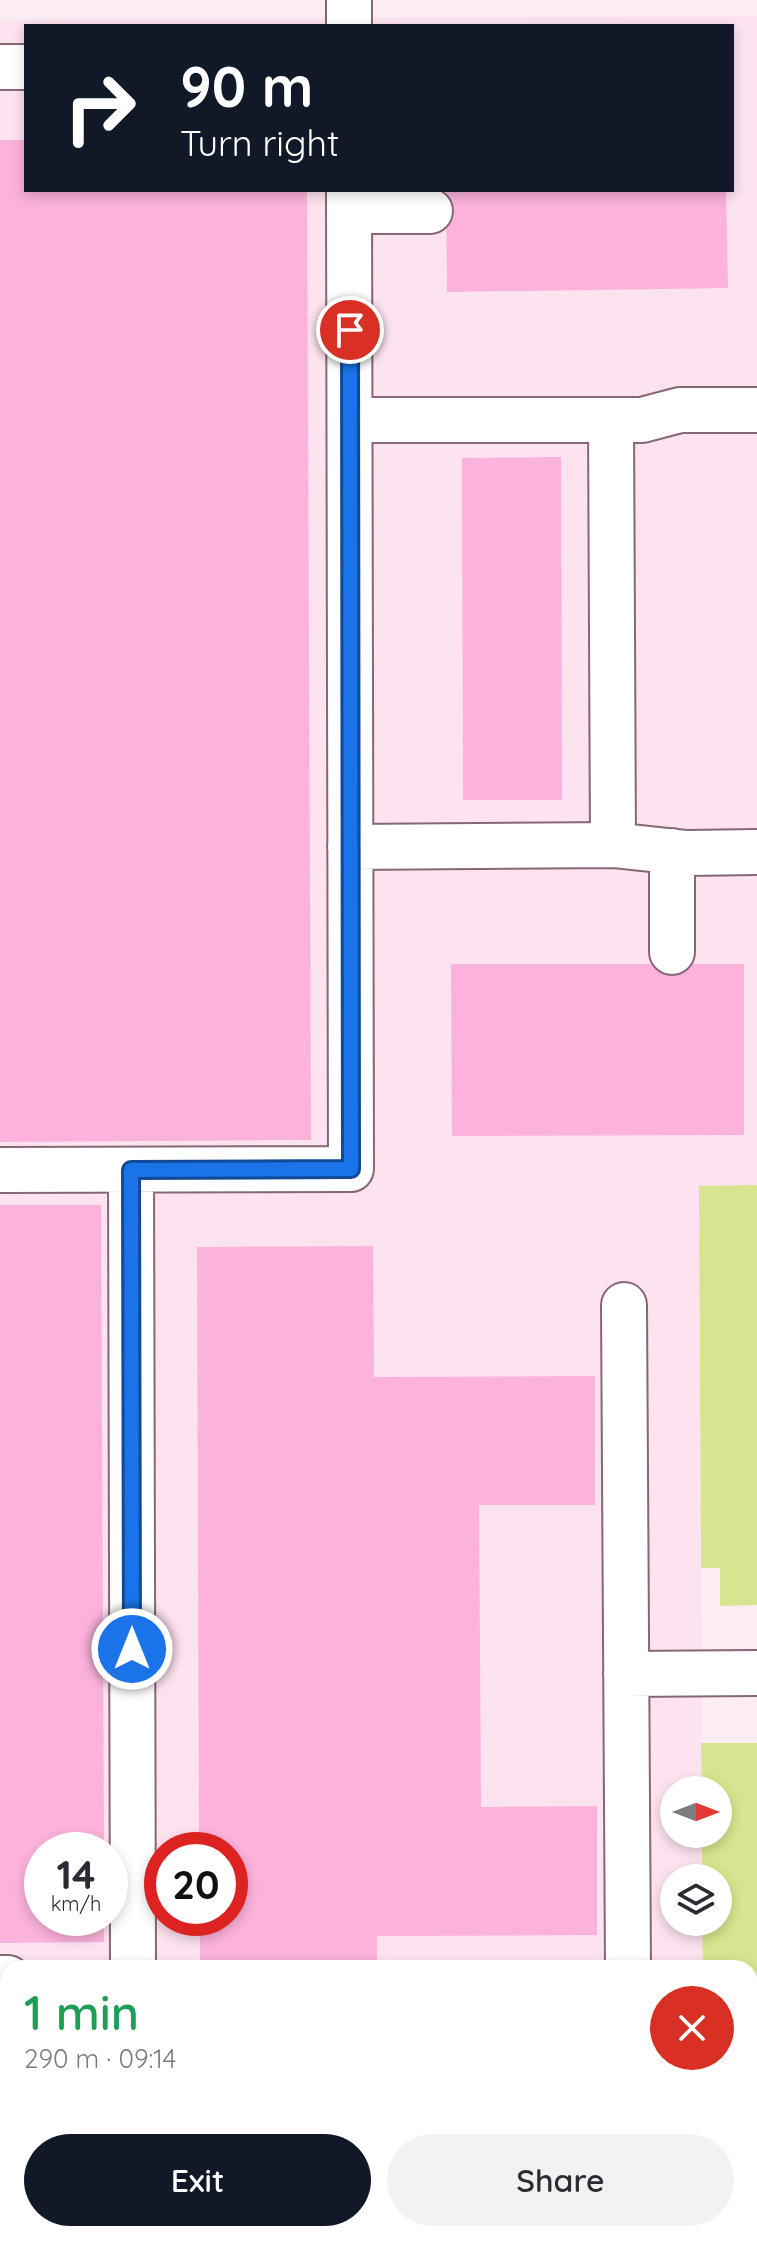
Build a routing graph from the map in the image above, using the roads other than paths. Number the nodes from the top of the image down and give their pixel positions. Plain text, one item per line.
1 (349, 0) edge
2 (349, 24) edge
3 (0, 67) edge
4 (24, 67) edge
5 (349, 200) edge
6 (430, 211) dead end
7 (757, 410) edge
8 (350, 420) junction
9 (611, 420) junction
10 (613, 845) junction
11 (350, 847) junction
12 (672, 851) junction
13 (757, 852) edge
14 (672, 952) dead end
15 (0, 1170) edge
16 (131, 1170) junction
17 (624, 1305) dead end
18 (757, 1673) edge
19 (626, 1674) junction
20 (133, 1960) edge
21 (628, 1960) edge

1 - 2 street
3 - 4 street
5 - 6 street
5 - 8 street
7 - 9 street
8 - 9 street
8 - 11 street
9 - 10 street
10 - 11 street
10 - 12 street
11 - 16 street
12 - 13 street
12 - 14 street
15 - 16 street
16 - 20 street
17 - 19 street
18 - 19 street
19 - 21 street

